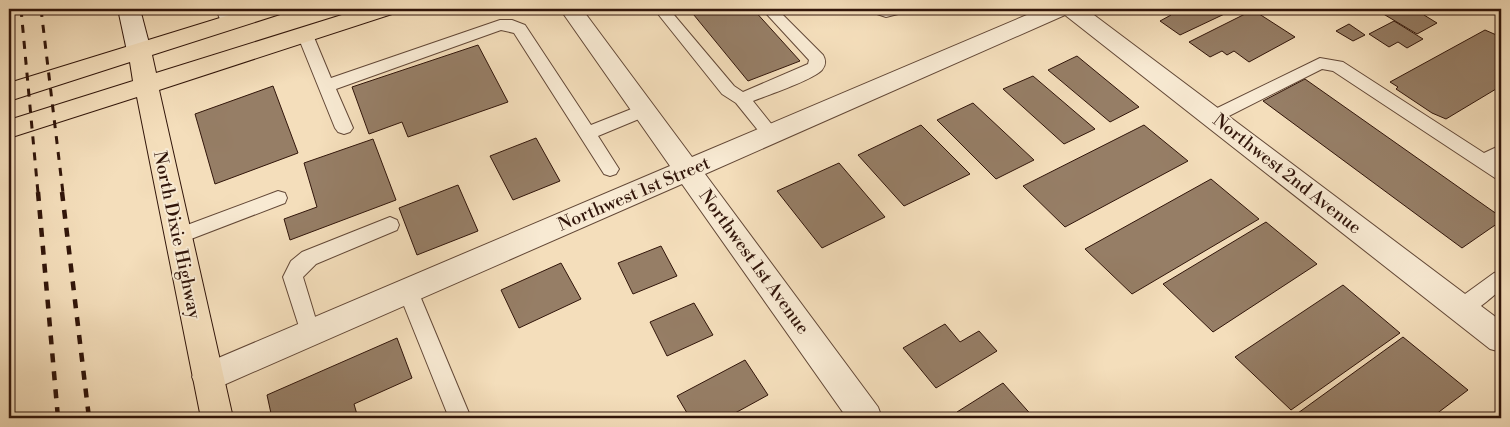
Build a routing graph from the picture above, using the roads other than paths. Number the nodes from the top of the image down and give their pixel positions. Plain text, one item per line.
1 (129, 9) edge
2 (272, 9) edge
3 (384, 9) edge
4 (571, 9) edge
5 (661, 9) edge
6 (769, 9) edge
7 (876, 9) edge
8 (901, 9) edge
9 (1060, 9) edge
10 (1072, 9) edge
11 (226, 16) edge
12 (304, 34) junction
13 (139, 52) junction
14 (146, 85) junction
15 (326, 86) junction
16 (9, 92) edge
17 (742, 99) junction
18 (645, 110) junction
19 (1213, 117) junction
20 (344, 128) dead end
21 (9, 129) edge
22 (588, 134) junction
23 (771, 135) junction
24 (1501, 151) edge
25 (1484, 162) junction
26 (610, 169) dead end
27 (689, 171) junction
28 (1501, 173) edge
29 (278, 198) dead end
30 (390, 225) dead end
31 (178, 236) junction
32 (1501, 279) edge
33 (408, 291) junction
34 (1461, 308) junction
35 (310, 333) junction
36 (1501, 339) edge
37 (208, 376) junction
38 (217, 418) edge
39 (460, 418) edge
40 (866, 418) edge

1 - 13 street
2 - 11 main road
3 - 12 main road
4 - 18 street, Northwest 1st Avenue
5 - 17 lane
6 - 17 lane
7 - 8 lane
9 - 23 street, Northwest 1st Street
10 - 19 street, Northwest 2nd Avenue
11 - 13 main road
12 - 14 main road
12 - 15 lane
13 - 14 main road, North Dixie Highway
13 - 16 main road
14 - 21 main road
14 - 31 main road, North Dixie Highway
15 - 20 lane
15 - 22 lane
17 - 23 lane
18 - 22 lane
18 - 27 street, Northwest 1st Avenue
19 - 25 lane
19 - 34 street, Northwest 2nd Avenue
22 - 26 lane
23 - 27 street, Northwest 1st Street
24 - 25 lane
25 - 28 lane
27 - 33 street, Northwest 1st Street
27 - 40 street, Northwest 1st Avenue
29 - 31 lane
30 - 35 lane
31 - 37 main road, North Dixie Highway
32 - 34 lane
33 - 35 street, Northwest 1st Street
33 - 39 lane
34 - 36 street, Northwest 2nd Avenue
35 - 37 street, Northwest 1st Street
37 - 38 main road, North Dixie Highway

